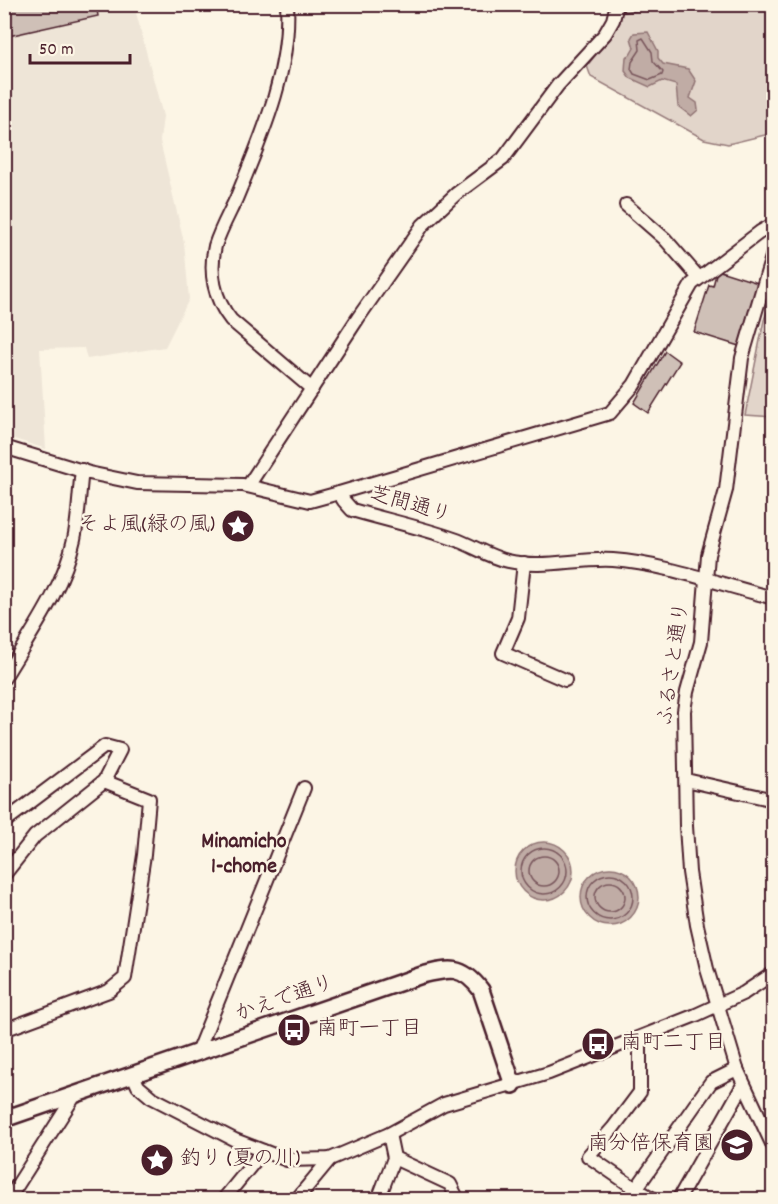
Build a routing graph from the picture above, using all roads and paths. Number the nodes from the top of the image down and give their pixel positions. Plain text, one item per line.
1 (287, 4) edge
2 (618, 4) edge
3 (626, 205) dead end
4 (774, 224) edge
5 (774, 250) edge
6 (699, 278) junction
7 (312, 389) junction
8 (4, 447) edge
9 (82, 470) junction
10 (248, 486) junction
11 (339, 493) junction
12 (524, 563) junction
13 (705, 580) junction
14 (774, 598) edge
15 (4, 678) edge
16 (565, 680) dead end
17 (686, 780) junction
18 (104, 781) junction
19 (304, 788) dead end
20 (774, 800) edge
21 (4, 822) edge
22 (4, 875) edge
23 (774, 973) edge
24 (718, 1006) junction
25 (4, 1030) edge
26 (640, 1038) junction
27 (197, 1053) junction
28 (737, 1069) junction
29 (133, 1075) junction
30 (513, 1085) junction
31 (743, 1085) junction
32 (75, 1095) junction
33 (4, 1119) edge
34 (389, 1134) junction
35 (774, 1148) edge
36 (263, 1151) junction
37 (394, 1158) junction
38 (330, 1159) junction
39 (636, 1189) junction
40 (8, 1200) edge
41 (223, 1200) edge
42 (296, 1200) edge
43 (378, 1200) edge
44 (458, 1200) edge
45 (655, 1200) edge
46 (678, 1200) edge

1 - 7 street
2 - 7 street
3 - 6 street
4 - 6 street
5 - 13 street, ふるさと通り
6 - 11 street
7 - 10 street
8 - 9 street, 芝間通り
9 - 10 street, 芝間通り
9 - 15 street
10 - 11 street, 芝間通り
11 - 12 street, 芝間通り
12 - 13 street, 芝間通り
12 - 16 street
13 - 14 street, 芝間通り
13 - 17 street, ふるさと通り
17 - 20 street
17 - 24 street, ふるさと通り
18 - 21 street
18 - 22 street
18 - 25 street
19 - 27 street
23 - 24 street
24 - 26 street
24 - 28 street, ふるさと通り
26 - 30 street
26 - 39 street
27 - 29 street, かえで通り
27 - 30 street, かえで通り
28 - 31 street, ふるさと通り
28 - 39 street
29 - 32 street, かえで通り
29 - 36 street
30 - 34 street
31 - 35 street, ふるさと通り
31 - 46 street
32 - 33 street, かえで通り
32 - 40 street
34 - 37 street
34 - 38 street
36 - 38 street
36 - 41 street
37 - 43 street
37 - 44 street
38 - 42 street
39 - 45 street

